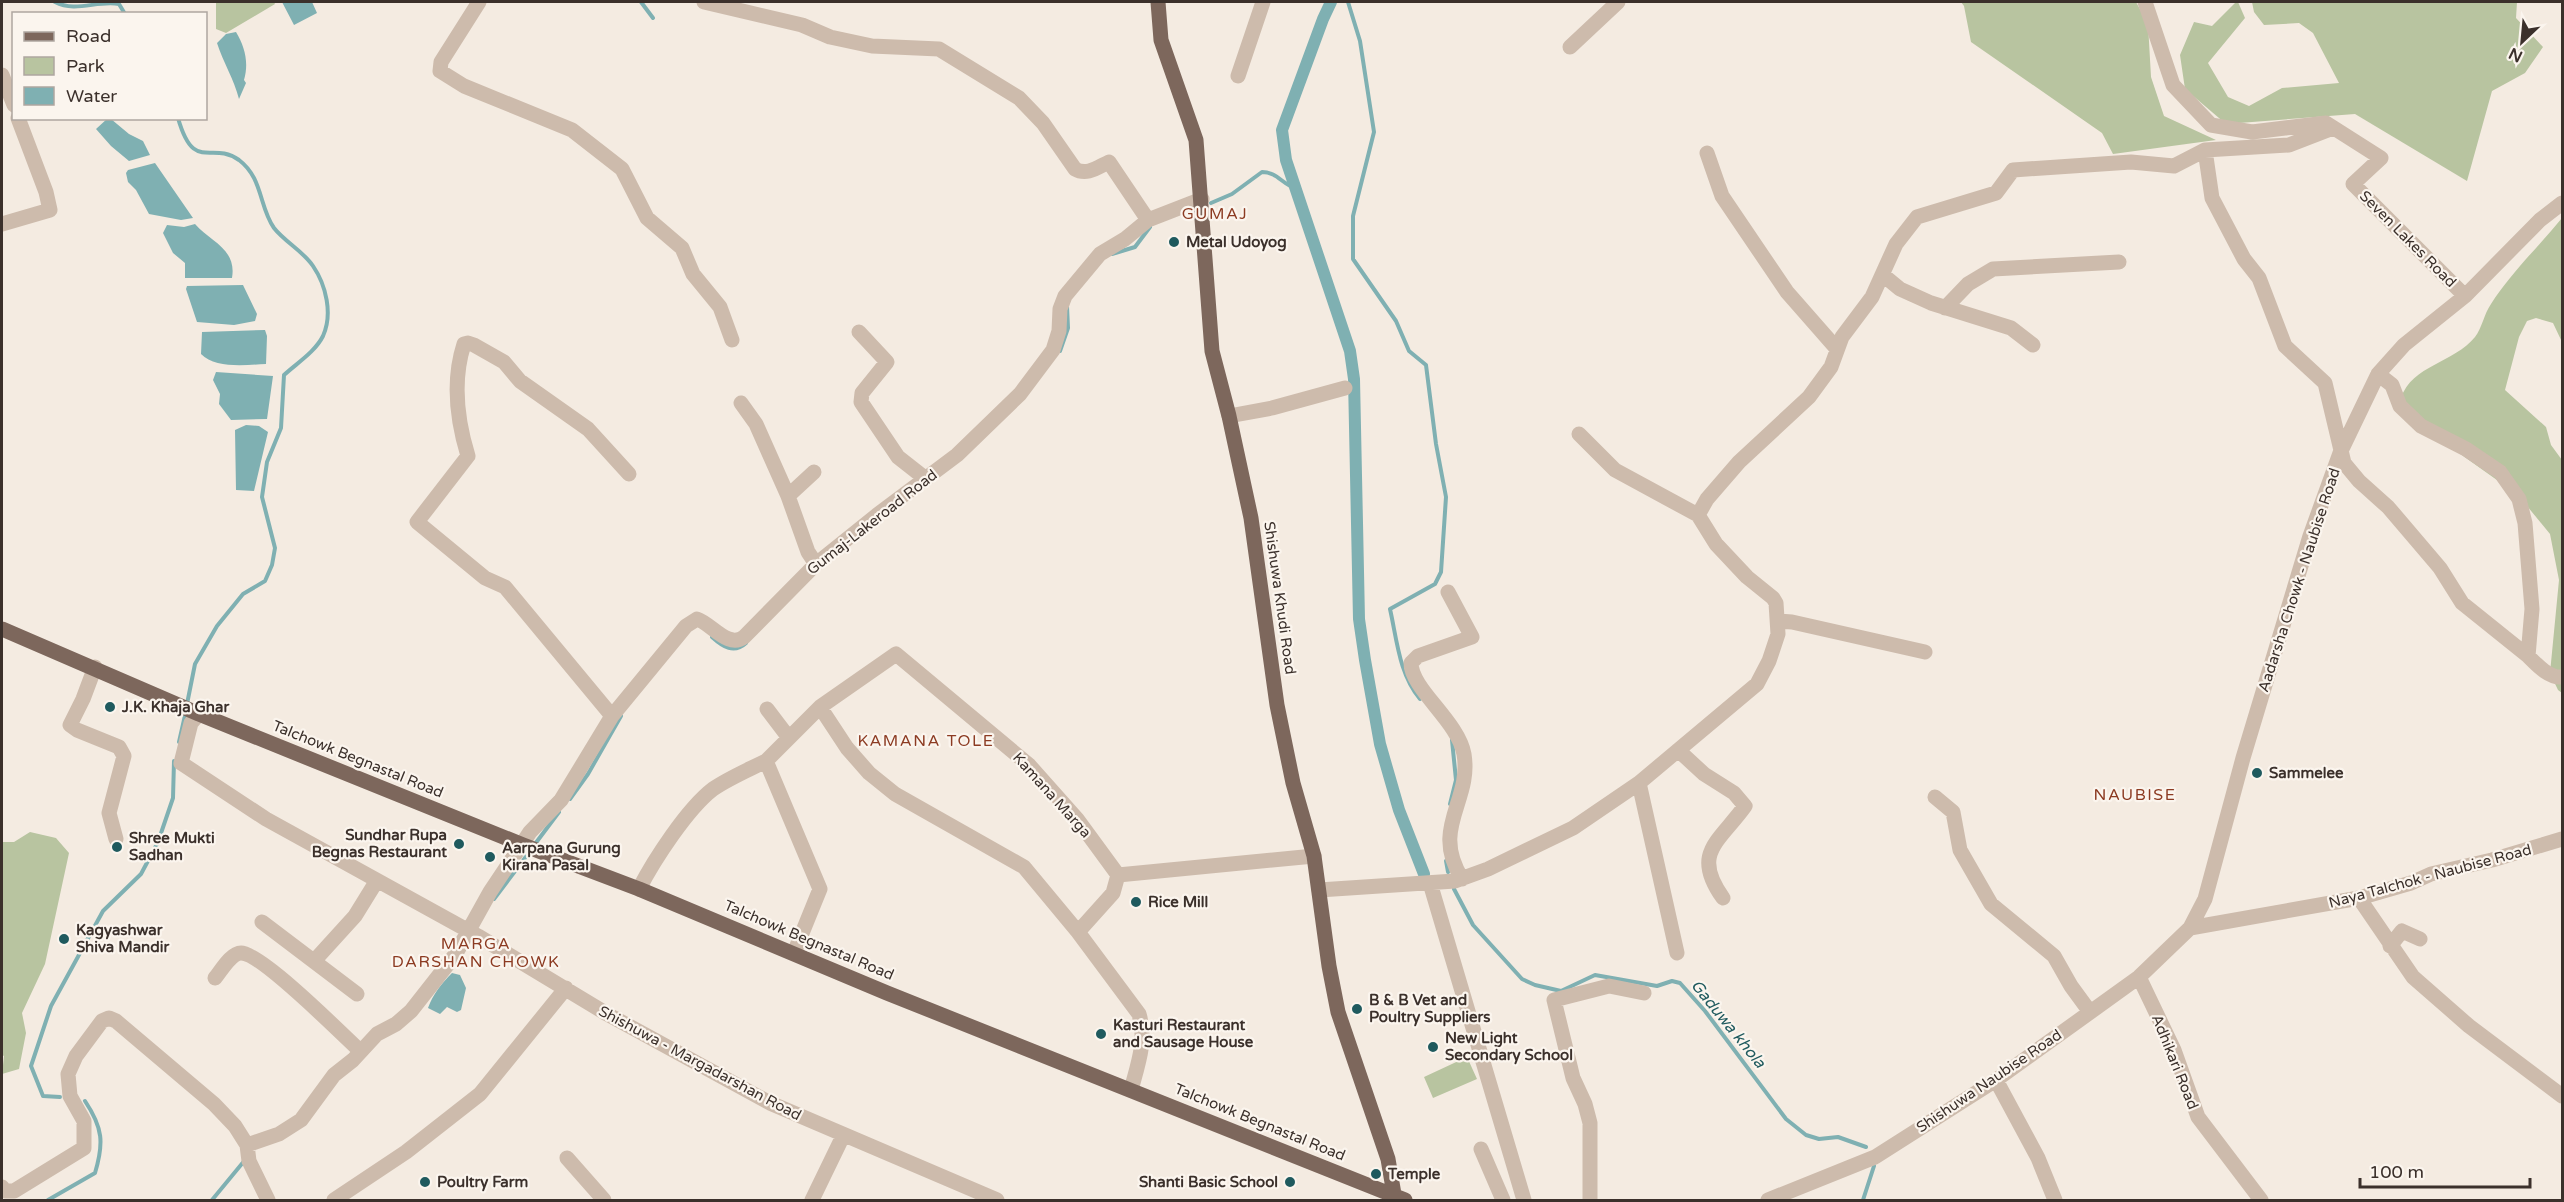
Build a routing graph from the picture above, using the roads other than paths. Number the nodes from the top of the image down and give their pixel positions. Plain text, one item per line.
1 (479, 2) edge
2 (704, 2) edge
3 (1158, 2) edge
4 (1263, 2) edge
5 (1618, 2) edge
6 (2145, 2) edge
7 (1570, 47) dead end
8 (2, 75) edge
9 (1238, 76) dead end
10 (12, 100) edge
11 (19, 120) edge
12 (2333, 128) junction
13 (2205, 150) junction
14 (1707, 153) dead end
15 (1202, 199) junction
16 (2562, 203) edge
17 (1148, 220) junction
18 (2, 224) edge
19 (2119, 262) dead end
20 (1883, 275) junction
21 (2465, 296) junction
22 (1945, 308) junction
23 (859, 332) dead end
24 (732, 340) dead end
25 (2033, 345) dead end
26 (1837, 350) junction
27 (2378, 374) junction
28 (1345, 388) dead end
29 (741, 403) dead end
30 (1229, 416) junction
31 (1579, 434) dead end
32 (2340, 453) junction
33 (814, 472) dead end
34 (629, 474) dead end
35 (926, 479) junction
36 (788, 496) junction
37 (1698, 515) junction
38 (816, 564) junction
39 (1448, 592) dead end
40 (1778, 621) junction
41 (2, 629) edge
42 (1925, 652) dead end
43 (2528, 656) junction
44 (95, 667) junction
45 (2562, 677) edge
46 (819, 707) junction
47 (767, 709) dead end
48 (200, 714) junction
49 (612, 716) junction
50 (789, 738) junction
51 (1678, 750) junction
52 (766, 761) junction
53 (1639, 783) junction
54 (1935, 797) dead end
55 (116, 839) dead end
56 (2562, 839) edge
57 (522, 845) junction
58 (1314, 856) junction
59 (1118, 875) junction
60 (1462, 879) junction
61 (376, 882) junction
62 (1430, 883) junction
63 (639, 889) junction
64 (1319, 890) junction
65 (1723, 898) dead end
66 (2359, 898) junction
67 (262, 922) dead end
68 (2190, 928) junction
69 (1078, 932) junction
70 (474, 934) junction
71 (2420, 939) dead end
72 (2390, 946) junction
73 (794, 953) junction
74 (1677, 953) dead end
75 (315, 960) junction
76 (2139, 976) junction
77 (215, 978) dead end
78 (566, 988) junction
79 (1644, 993) dead end
80 (357, 994) dead end
81 (2090, 1012) junction
82 (360, 1051) junction
83 (1996, 1080) junction
84 (1131, 1090) junction
85 (2562, 1096) edge
86 (843, 1136) junction
87 (1481, 1149) dead end
88 (247, 1152) junction
89 (567, 1158) dead end
90 (2, 1187) edge
91 (355, 1195) edge
92 (1398, 1199) edge
93 (268, 1200) edge
94 (334, 1200) edge
95 (604, 1200) edge
96 (812, 1200) edge
97 (997, 1200) edge
98 (1503, 1200) edge
99 (1524, 1200) edge
100 (1590, 1200) edge
101 (1768, 1200) edge
102 (2055, 1200) edge
103 (2261, 1200) edge

1 - 24 street
2 - 17 street
3 - 15 main road, Shishuwa Khudi Road
4 - 9 street
5 - 7 street
6 - 12 street, Seven Lakes Road
8 - 10 street
11 - 18 street
12 - 13 street
12 - 21 street, Seven Lakes Road
13 - 20 street
13 - 32 street
14 - 26 street
15 - 17 street, Gumaj-Lakeroad Road
15 - 30 main road, Shishuwa Khudi Road
16 - 21 street, Aadarsha Chowk - Naubise Road
17 - 35 street, Gumaj-Lakeroad Road
19 - 22 street
20 - 22 street
20 - 26 street
21 - 27 street, Aadarsha Chowk - Naubise Road
22 - 25 street
23 - 35 street
26 - 37 street
27 - 32 street, Aadarsha Chowk - Naubise Road
27 - 43 street
28 - 30 street
29 - 36 street
30 - 58 main road, Shishuwa Khudi Road
31 - 37 street
32 - 43 street
32 - 68 street, Aadarsha Chowk - Naubise Road
33 - 36 street
34 - 49 street
35 - 38 street, Gumaj-Lakeroad Road
36 - 38 street
37 - 40 street
38 - 49 street, Gumaj-Lakeroad Road
39 - 60 street
40 - 42 street
40 - 51 street
41 - 44 main road
43 - 45 street
44 - 48 main road, Talchowk Begnastal Road
44 - 55 street
46 - 50 street, Kamana Marga
46 - 59 street, Kamana Marga
46 - 69 street
47 - 50 street
48 - 57 main road, Talchowk Begnastal Road
48 - 61 street, Shishuwa - Margadarshan Road
49 - 57 street, Gumaj-Lakeroad Road
50 - 52 street, Kamana Marga
51 - 53 street
51 - 65 street
52 - 63 street, Kamana Marga
52 - 73 street
53 - 60 street
53 - 74 street
54 - 81 street
56 - 66 street, Naya Talchok - Naubise Road
57 - 63 main road, Talchowk Begnastal Road
57 - 70 street, Gumaj-Lakeroad Road
58 - 59 street
58 - 64 main road, Shishuwa Khudi Road
59 - 69 street
60 - 62 street
61 - 70 street, Shishuwa - Margadarshan Road
61 - 75 street
62 - 64 street
62 - 99 street
63 - 73 main road, Talchowk Begnastal Road
64 - 92 main road, Shishuwa Khudi Road
66 - 68 street, Naya Talchok - Naubise Road
66 - 72 street
67 - 75 street
68 - 76 street, Shishuwa Naubise Road
69 - 84 street
70 - 78 street, Shishuwa - Margadarshan Road
70 - 82 street, Gumaj-Lakeroad Road
71 - 72 street
72 - 85 street
73 - 84 main road, Talchowk Begnastal Road
75 - 80 street
76 - 81 street, Shishuwa Naubise Road
76 - 103 street, Adhikari Road
77 - 82 street
78 - 86 street, Shishuwa - Margadarshan Road
78 - 91 street
79 - 100 street
81 - 83 street, Shishuwa Naubise Road
82 - 88 street, Gumaj-Lakeroad Road
83 - 101 street, Shishuwa Naubise Road
83 - 102 street
84 - 92 main road, Talchowk Begnastal Road
86 - 96 street
86 - 97 street, Shishuwa - Margadarshan Road
87 - 98 street
88 - 90 street
88 - 93 street
89 - 95 street
91 - 94 street

